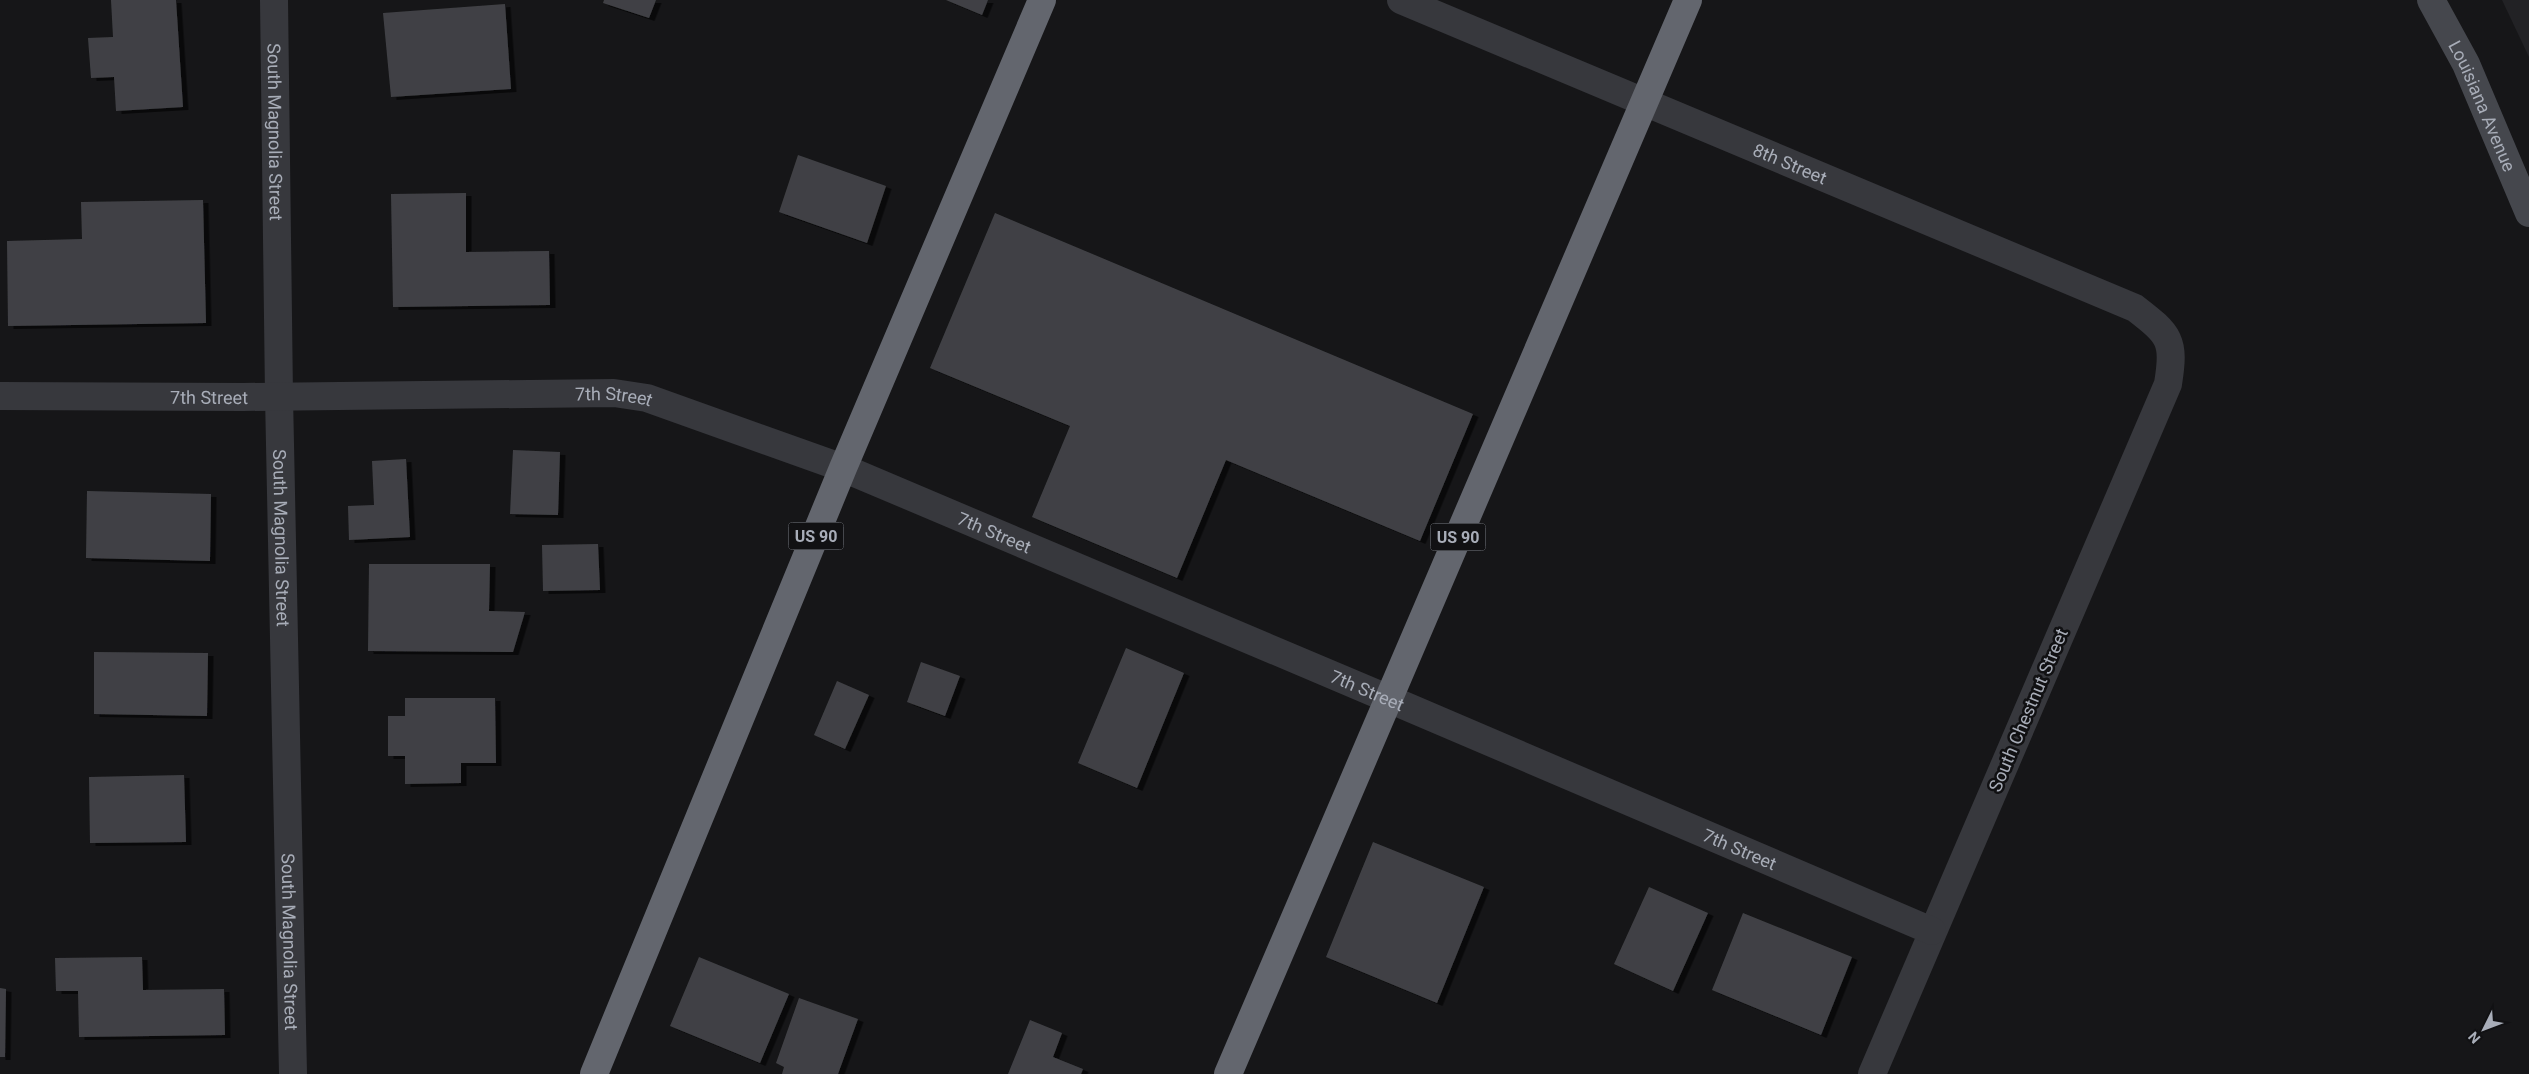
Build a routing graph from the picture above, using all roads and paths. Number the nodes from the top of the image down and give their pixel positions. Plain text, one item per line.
1 (274, 0) edge
2 (1042, 0) edge
3 (1401, 0) edge
4 (1688, 0) edge
5 (2431, 0) edge
6 (1644, 102) junction
7 (2529, 213) edge
8 (2170, 343) joint
9 (0, 396) edge
10 (279, 396) junction
11 (843, 468) junction
12 (1389, 699) junction
13 (1932, 931) junction
14 (293, 1074) edge
15 (594, 1074) edge
16 (1228, 1074) edge
17 (1872, 1074) edge

1 - 10 street, South Magnolia Street
2 - 11 highway, US 90
3 - 6 street, 8th Street
4 - 6 highway, US 90
5 - 7 main road, Louisiana Avenue
6 - 8 street, 8th Street
6 - 12 highway, US 90
8 - 13 street, South Chestnut Street
9 - 10 street, 7th Street
10 - 11 street, 7th Street
10 - 14 street, South Magnolia Street
11 - 12 street, 7th Street
11 - 15 highway, US 90
12 - 13 street, 7th Street
12 - 16 highway, US 90
13 - 17 street, South Chestnut Street

